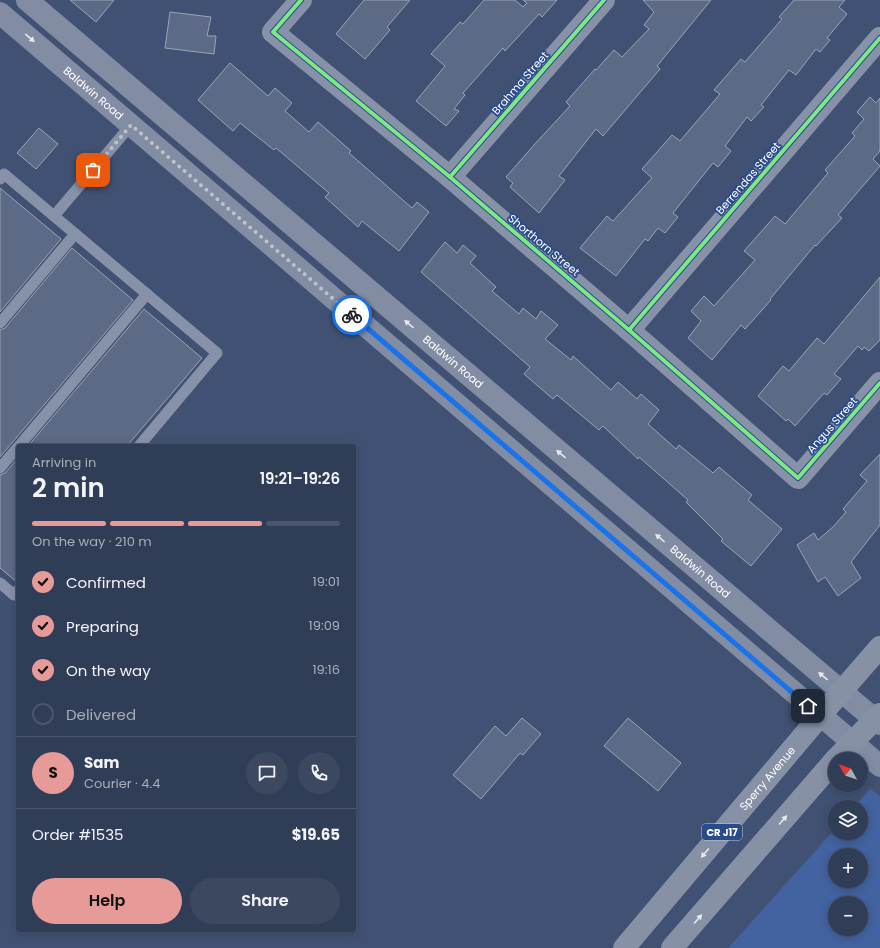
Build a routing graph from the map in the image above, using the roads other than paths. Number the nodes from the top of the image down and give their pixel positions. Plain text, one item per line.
1 (27, 0) edge
2 (301, 0) edge
3 (604, 0) edge
4 (0, 13) edge
5 (880, 38) edge
6 (131, 125) junction
7 (450, 177) junction
8 (0, 179) edge
9 (257, 196) junction
10 (54, 216) junction
11 (75, 234) junction
12 (147, 294) junction
13 (0, 323) edge
14 (630, 330) junction
15 (880, 383) edge
16 (20, 444) edge
17 (141, 444) edge
18 (16, 448) edge
19 (0, 468) edge
20 (798, 478) joint
21 (0, 583) edge
22 (16, 592) edge
23 (880, 647) edge
24 (841, 692) junction
25 (820, 716) junction
26 (878, 719) edge
27 (852, 743) junction
28 (844, 752) edge
29 (880, 766) edge
30 (828, 769) edge
31 (624, 948) edge
32 (672, 948) edge

1 - 9 main road, Baldwin Road
2 - 7 street, Shorthorn Street
3 - 7 street, Brahma Street
4 -> 6 main road, Baldwin Road
5 - 14 street, Berrendas Street
6 - 9 main road
6 - 10 lane
6 - 25 main road, Baldwin Road
7 - 14 street, Shorthorn Street
8 - 10 lane
24 -> 9 main road, Baldwin Road
10 - 11 lane
11 - 12 lane
11 - 13 lane
12 - 16 lane
12 - 17 lane
14 - 20 street, Shorthorn Street
15 - 20 street, Angus Street
18 - 19 lane
21 - 22 lane
23 - 24 main road, Sperry Avenue / CR J17
24 - 25 main road, Sperry Avenue / CR J17
24 - 26 main road, Baldwin Road
25 - 27 main road, Baldwin Road
25 -> 31 main road, Sperry Avenue / CR J17
26 - 27 main road
27 - 28 main road
27 - 29 main road, Baldwin Road
32 -> 30 main road

